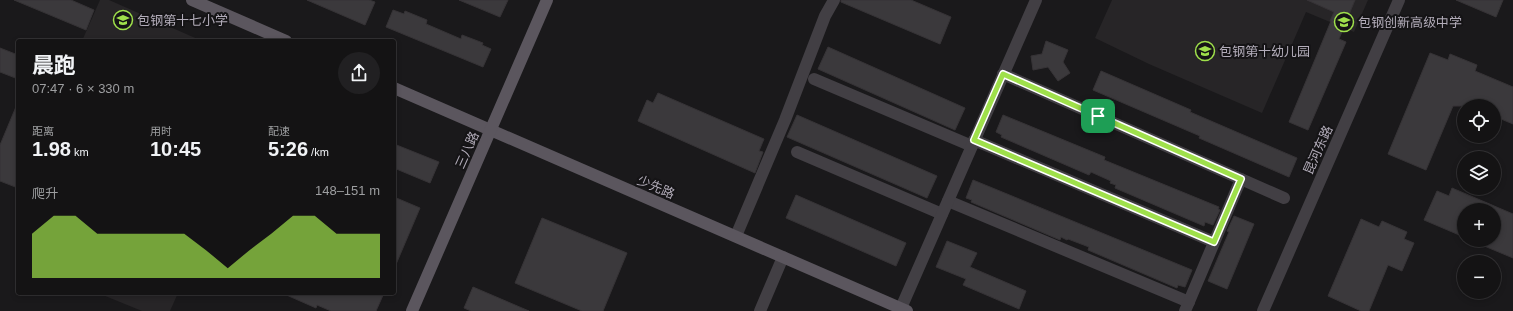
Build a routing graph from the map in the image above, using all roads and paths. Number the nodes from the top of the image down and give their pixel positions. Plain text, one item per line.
1 (192, 0) edge
2 (547, 0) edge
3 (834, 0) edge
4 (1036, 0) edge
5 (1399, 0) edge
6 (281, 39) edge
7 (1003, 74) junction
8 (814, 79) dead end
9 (396, 89) edge
10 (491, 130) junction
11 (973, 143) junction
12 (797, 152) dead end
13 (1241, 179) junction
14 (1284, 198) dead end
15 (948, 201) junction
16 (942, 214) junction
17 (736, 236) junction
18 (1214, 242) junction
19 (783, 257) junction
20 (1187, 306) edge
21 (904, 310) edge
22 (412, 311) edge
23 (760, 311) edge
24 (1262, 311) edge

1 - 6 main road
2 - 10 main road, 三八路
3 - 17 street
4 - 7 street
5 - 24 street, 昆河东路
7 - 11 street
7 - 13 street
8 - 11 street
9 - 10 main road, 少先路
10 - 17 main road, 少先路
10 - 22 main road, 三八路
11 - 15 street
11 - 18 street
12 - 16 street
13 - 14 street
13 - 18 street
15 - 16 street
15 - 20 street
16 - 21 street
17 - 19 main road, 少先路
18 - 20 street
19 - 21 main road, 少先路
19 - 23 street

